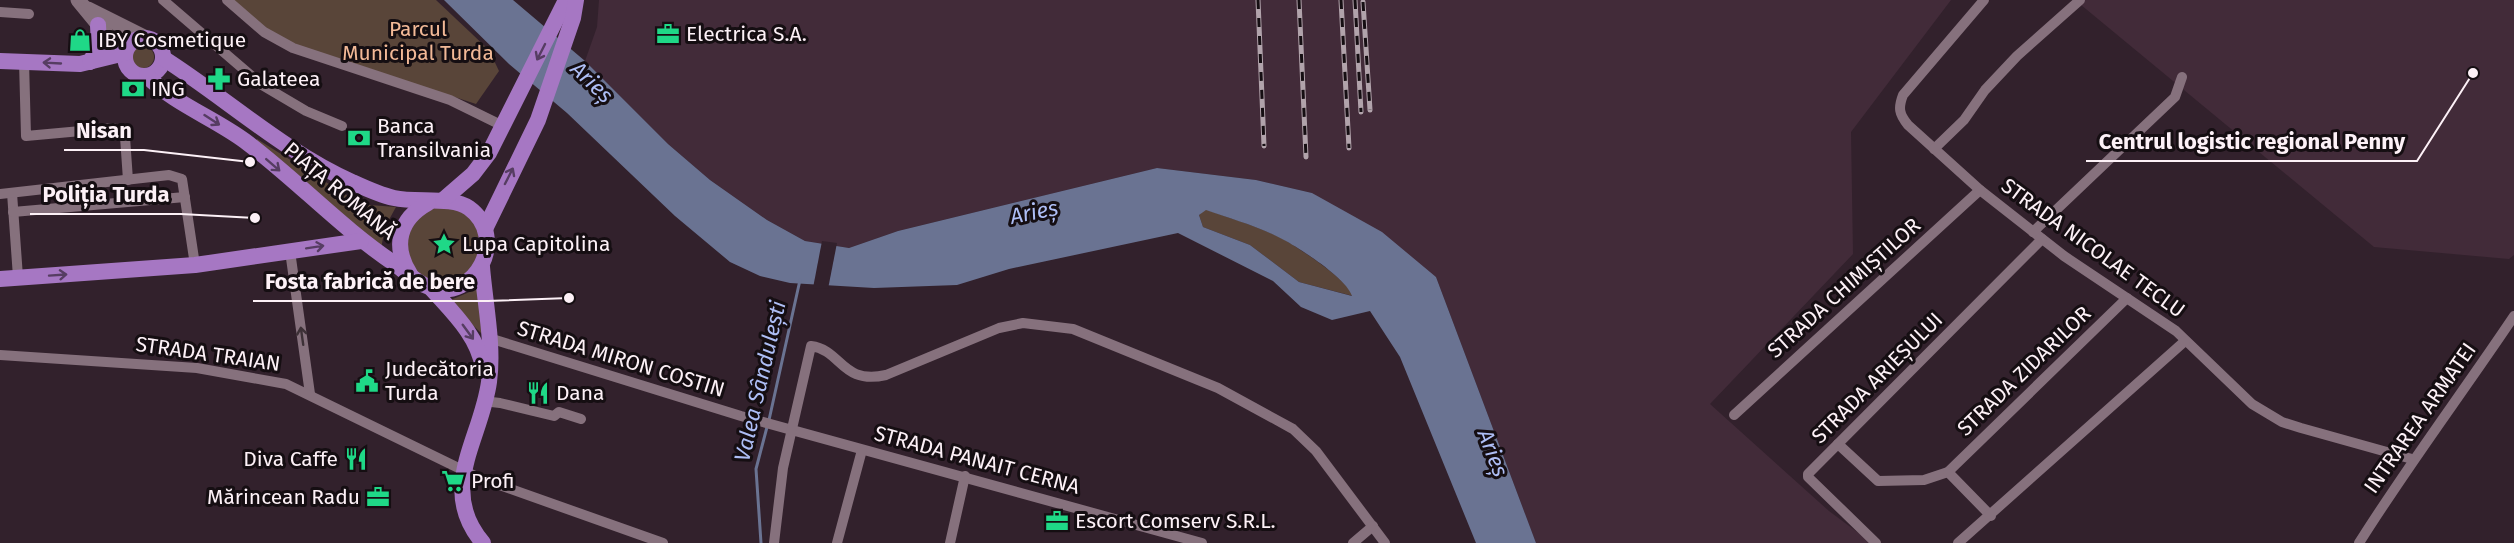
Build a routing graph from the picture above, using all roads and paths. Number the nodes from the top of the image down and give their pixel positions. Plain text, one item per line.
1 (163, 0) edge
2 (227, 0) edge
3 (576, 0) edge
4 (1984, 0) edge
5 (2080, 0) edge
6 (82, 4) edge
7 (567, 10) edge
8 (0, 12) edge
9 (29, 14) dead end
10 (98, 25) junction
11 (144, 37) junction
12 (125, 52) junction
13 (163, 58) junction
14 (0, 61) edge
15 (24, 62) junction
16 (90, 62) junction
17 (147, 76) junction
18 (2182, 77) dead end
19 (342, 126) dead end
20 (503, 126) junction
21 (1934, 149) junction
22 (128, 180) junction
23 (1980, 190) junction
24 (6, 193) edge
25 (185, 197) junction
26 (436, 201) junction
27 (13, 212) junction
28 (485, 229) junction
29 (2038, 236) junction
30 (361, 241) junction
31 (290, 251) junction
32 (195, 265) junction
33 (482, 267) junction
34 (410, 274) junction
35 (18, 277) junction
36 (0, 279) edge
37 (430, 287) junction
38 (2127, 298) junction
39 (2514, 315) edge
40 (489, 338) junction
41 (2185, 341) junction
42 (0, 355) edge
43 (310, 394) junction
44 (484, 399) junction
45 (1734, 415) dead end
46 (741, 416) joint
47 (581, 419) dead end
48 (1838, 444) junction
49 (862, 450) junction
50 (2412, 459) junction
51 (464, 471) junction
52 (1948, 472) junction
53 (965, 476) junction
54 (1990, 516) junction
55 (1372, 526) junction
56 (483, 543) edge
57 (663, 543) edge
58 (774, 543) edge
59 (837, 543) edge
60 (950, 543) edge
61 (1202, 543) edge
62 (1353, 543) edge
63 (1385, 543) edge
64 (1876, 543) edge
65 (1958, 543) edge
66 (2359, 543) edge

1 - 19 street
2 - 20 street
3 - 7 main road
4 - 21 street, STRADA NICOLAE TECLU
5 - 21 street
6 - 10 main road
6 - 11 main road
7 -> 20 main road
28 -> 7 main road
8 - 9 street
10 - 12 main road
10 - 16 main road
11 - 12 main road
11 - 13 main road
12 - 16 main road
12 - 17 main road
13 - 17 main road
13 - 26 main road, PIAȚA ROMANĂ
14 - 15 main road
16 -> 15 main road
15 - 22 street
17 -> 30 main road, PIAȚA ROMANĂ
18 - 29 street, STRADA ARIEȘULUI
20 - 26 main road
21 - 23 street, STRADA NICOLAE TECLU
22 - 24 street
22 - 25 street
23 - 29 street, STRADA NICOLAE TECLU
23 - 45 street, STRADA CHIMIȘTILOR
24 - 27 street
25 - 27 street
25 - 32 street
26 - 28 main road, PIAȚA ROMANĂ
26 - 34 main road, PIAȚA ROMANĂ
27 - 35 street
28 - 33 main road
29 - 38 street, STRADA NICOLAE TECLU
29 - 48 street, STRADA ARIEȘULUI
31 -> 30 main road
30 - 34 main road, PIAȚA ROMANĂ
31 - 32 main road
43 -> 31 street
35 -> 32 main road
33 - 37 main road
33 - 40 main road
34 - 37 main road, PIAȚA ROMANĂ
35 - 36 main road
37 -> 44 main road, PIAȚA ROMANĂ
38 - 41 street, STRADA NICOLAE TECLU
38 - 52 street, STRADA ZIDARILOR
39 - 50 street, INTRAREA ARMATEI
40 - 44 main road
40 - 46 street, STRADA MIRON COSTIN
41 - 50 street, STRADA NICOLAE TECLU
41 - 54 street, STRADA NICOLAE TECLU
42 - 43 street, STRADA TRAIAN
43 - 51 street, STRADA TRAIAN
44 - 47 street
44 - 51 main road
46 - 49 street, STRADA PANAIT CERNA
48 - 52 street, STRADA ZIDARILOR
48 - 64 street, STRADA ARIEȘULUI
49 - 53 street, STRADA PANAIT CERNA
49 - 59 street
50 - 66 street, INTRAREA ARMATEI
51 - 56 main road
51 - 57 street, STRADA TRAIAN
52 - 54 street
53 - 60 street
53 - 61 street, STRADA PANAIT CERNA
54 - 65 street, STRADA NICOLAE TECLU
55 - 58 street
55 - 62 street
55 - 63 street

